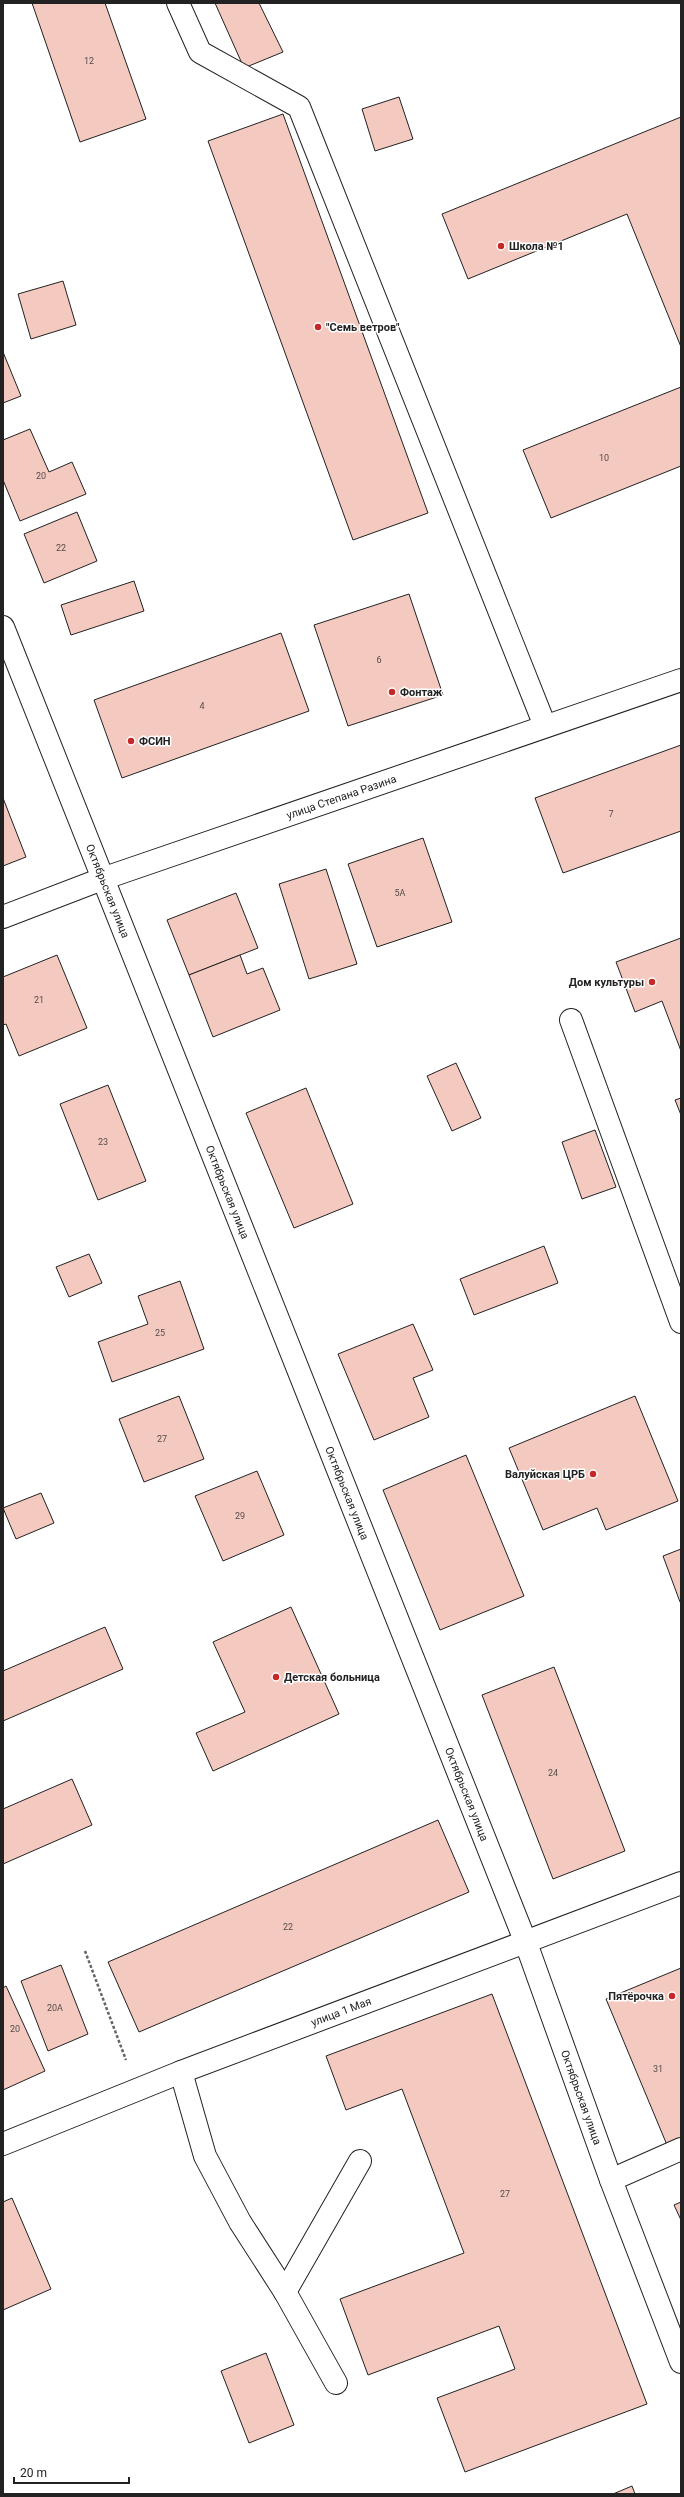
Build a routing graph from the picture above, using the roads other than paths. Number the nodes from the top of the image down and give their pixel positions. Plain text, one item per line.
1 (178, 3) edge
2 (3, 627) edge
3 (681, 680) edge
4 (545, 726) junction
5 (102, 879) junction
6 (3, 917) edge
7 (571, 1020) dead end
8 (681, 1322) edge
9 (681, 1884) edge
10 (526, 1943) junction
11 (181, 2072) junction
12 (3, 2144) edge
13 (681, 2149) edge
14 (360, 2162) dead end
15 (611, 2180) junction
16 (286, 2292) junction
17 (681, 2362) edge
18 (336, 2383) dead end

1 - 4 street
2 - 5 street, Октябрьская улица
3 - 4 street, улица Степана Разина
4 - 5 street, улица Степана Разина
5 - 6 street, улица Степана Разина
5 - 10 street, Октябрьская улица
7 - 8 street
9 - 10 street, улица 1 Мая
10 - 11 street, улица 1 Мая
10 - 15 street, Октябрьская улица
11 - 12 street, улица 1 Мая
11 - 16 street
13 - 15 street
14 - 16 street
15 - 17 street, Октябрьская улица
16 - 18 street

